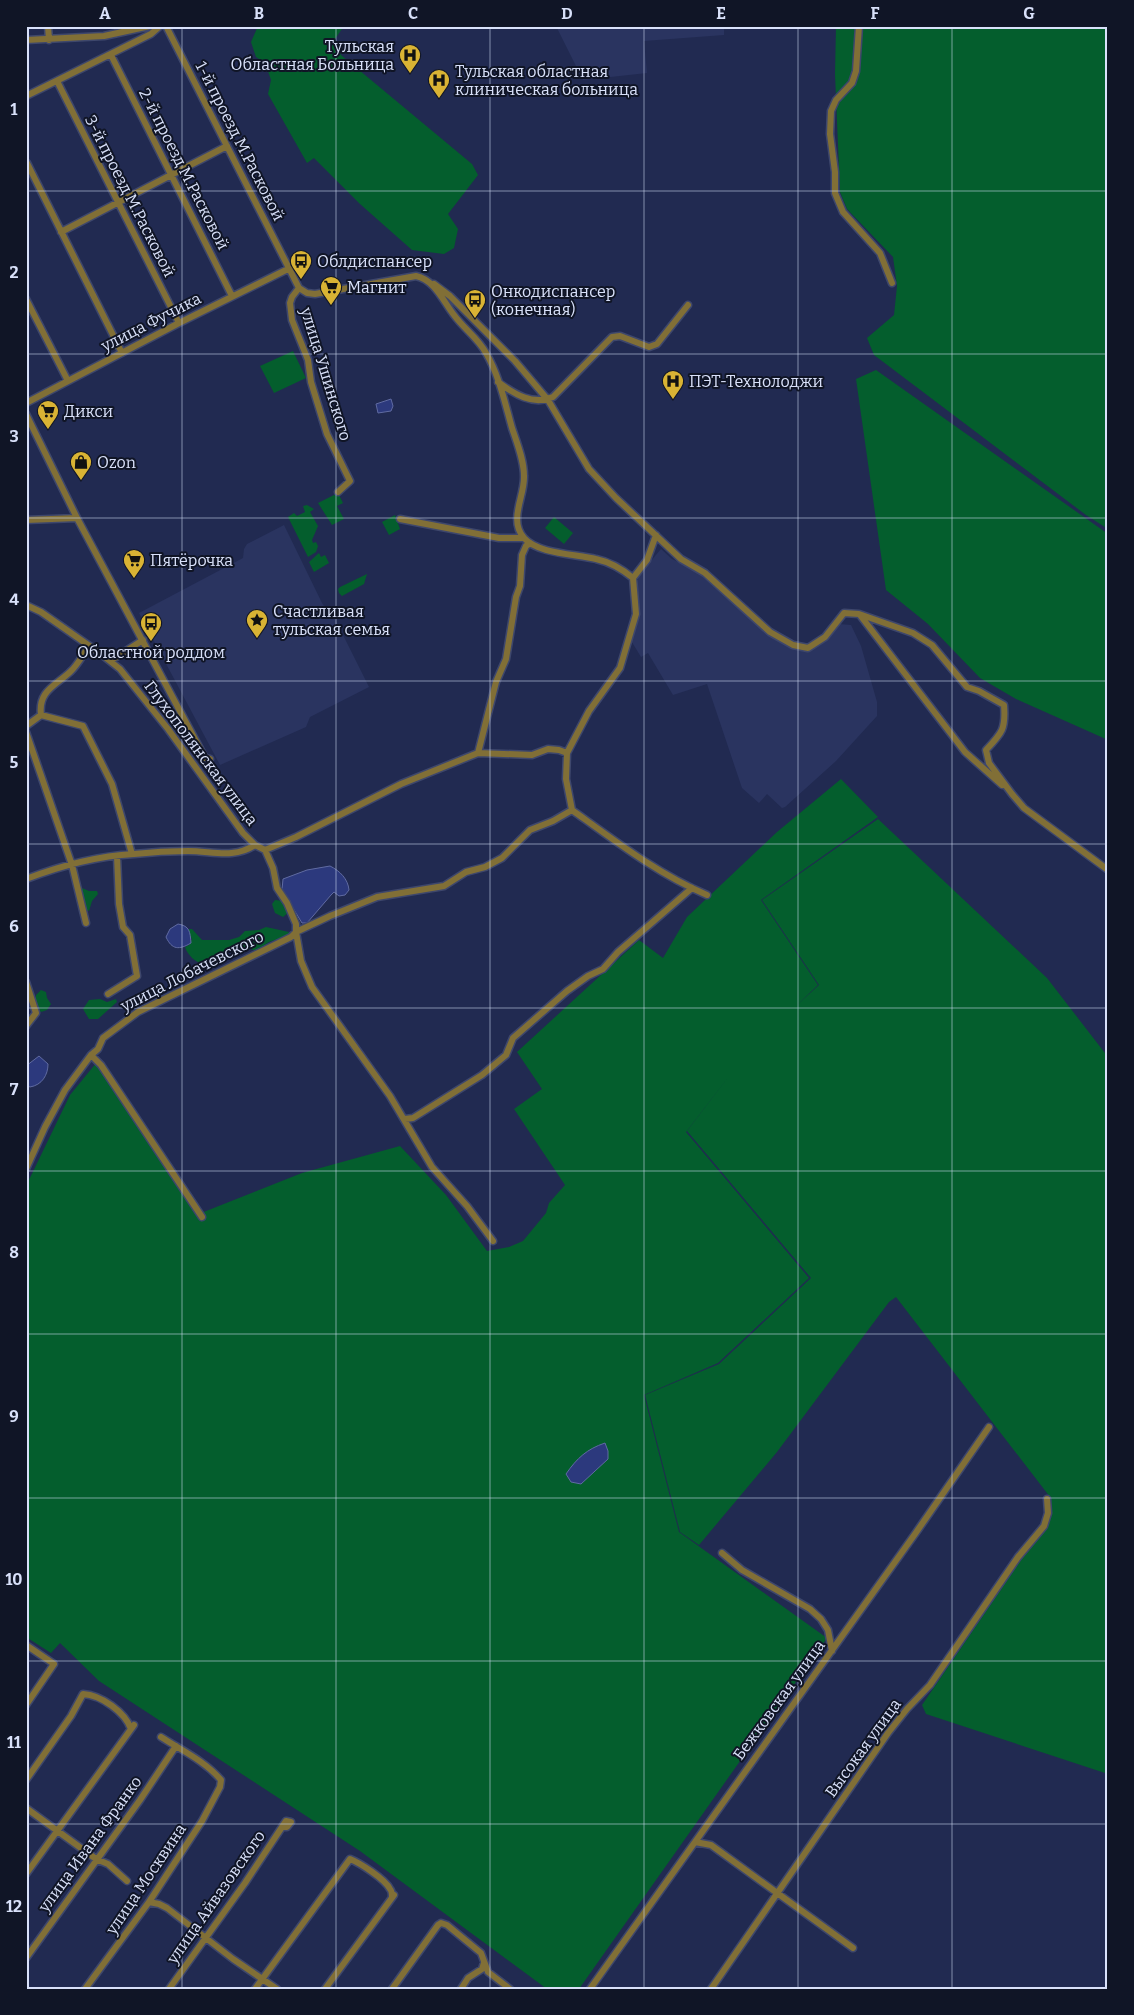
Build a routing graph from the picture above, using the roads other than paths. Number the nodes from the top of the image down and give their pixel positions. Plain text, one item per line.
1 (48, 26) edge
2 (150, 26) edge
3 (160, 26) edge
4 (166, 26) edge
5 (859, 26) edge
6 (26, 40) edge
7 (49, 40) junction
8 (111, 55) junction
9 (57, 81) junction
10 (26, 96) edge
11 (228, 146) junction
12 (27, 163) edge
13 (171, 175) junction
14 (118, 201) junction
15 (61, 232) junction
16 (290, 268) junction
17 (430, 282) junction
18 (892, 283) dead end
19 (300, 288) junction
20 (232, 296) junction
21 (26, 299) edge
22 (688, 305) dead end
23 (178, 323) junction
24 (122, 353) junction
25 (68, 381) junction
26 (498, 382) junction
27 (548, 400) junction
28 (26, 403) edge
29 (26, 414) edge
30 (338, 492) dead end
31 (77, 518) junction
32 (400, 519) dead end
33 (26, 520) edge
34 (517, 522) junction
35 (656, 535) junction
36 (505, 538) junction
37 (524, 538) junction
38 (530, 543) junction
39 (632, 578) junction
40 (26, 606) edge
41 (859, 614) junction
42 (143, 640) junction
43 (89, 646) junction
44 (110, 661) junction
45 (41, 715) junction
46 (26, 726) edge
47 (26, 732) edge
48 (568, 751) junction
49 (478, 753) junction
50 (210, 759) dead end
51 (1012, 794) junction
52 (572, 810) junction
53 (255, 845) junction
54 (266, 850) junction
55 (132, 854) junction
56 (117, 856) junction
57 (72, 865) junction
58 (1108, 870) edge
59 (26, 879) edge
60 (692, 888) junction
61 (707, 895) dead end
62 (86, 923) dead end
63 (296, 932) junction
64 (26, 982) edge
65 (108, 994) dead end
66 (26, 1026) edge
67 (91, 1055) junction
68 (405, 1119) junction
69 (26, 1169) edge
70 (202, 1217) dead end
71 (493, 1241) dead end
72 (990, 1427) dead end
73 (1047, 1499) dead end
74 (722, 1553) dead end
75 (26, 1645) edge
76 (832, 1651) junction
77 (26, 1705) edge
78 (161, 1737) dead end
79 (176, 1746) junction
80 (26, 1780) edge
81 (26, 1808) edge
82 (286, 1821) dead end
83 (57, 1831) junction
84 (695, 1842) junction
85 (96, 1859) junction
86 (26, 1874) edge
87 (127, 1881) dead end
88 (777, 1893) junction
89 (149, 1902) junction
90 (206, 1936) junction
91 (853, 1948) dead end
92 (26, 1958) edge
93 (484, 1963) junction
94 (488, 1972) junction
95 (478, 1973) junction
96 (262, 1978) junction
97 (85, 1989) edge
98 (169, 1989) edge
99 (255, 1989) edge
100 (277, 1989) edge
101 (325, 1989) edge
102 (392, 1989) edge
103 (461, 1989) edge
104 (510, 1989) edge
105 (590, 1989) edge
106 (711, 1989) edge

1 - 7 street
2 - 7 street
3 - 8 street
4 - 11 street, 1-й проезд М.Расковой
5 - 18 street
6 - 7 street
8 - 9 street
8 - 13 street, 2-й проезд М.Расковой
9 - 10 street
9 - 14 street, 3-й проезд М.Расковой
11 - 13 street
11 - 16 street, 1-й проезд М.Расковой
12 - 15 street
13 - 14 street
13 - 20 street, 2-й проезд М.Расковой
14 - 15 street
14 - 23 street, 3-й проезд М.Расковой
15 - 24 street
16 - 19 street, улица Ушинского
16 - 20 street, улица Фучика
17 - 19 street, улица Ушинского
17 - 26 street
17 - 27 street
19 - 30 street, улица Ушинского
20 - 23 street, улица Фучика
21 - 25 street
22 - 27 street
23 - 24 street, улица Фучика
24 - 25 street, улица Фучика
25 - 28 street, улица Фучика
26 - 27 street
26 - 34 street
27 - 35 street
29 - 31 street
31 - 33 street
31 - 42 street
32 - 36 street
34 - 36 street
34 - 37 street
35 - 39 street
35 - 41 street
36 - 37 street
37 - 38 street
38 - 39 street
38 - 49 street
39 - 48 street
40 - 43 street, Глухополянская улица
41 - 51 street
41 - 51 street
42 - 44 street
42 - 50 street
43 - 44 street, Глухополянская улица
43 - 45 street
44 - 53 street, Глухополянская улица
45 - 46 street
45 - 55 street
47 - 57 street
48 - 49 street
48 - 52 street
49 - 54 street
51 - 58 street
52 - 60 street
52 - 63 street, улица Лобачевского
53 - 54 street, Глухополянская улица
53 - 55 street
54 - 63 street
55 - 56 street
56 - 57 street
56 - 65 street
57 - 59 street
57 - 62 street
60 - 61 street
60 - 68 street
63 - 67 street, улица Лобачевского
63 - 68 street
64 - 66 street
67 - 69 street, улица Лобачевского
67 - 70 street
68 - 71 street
72 - 76 street, Бежковская улица
73 - 88 street, Высокая улица
74 - 76 street
75 - 77 street
76 - 84 street, Бежковская улица
78 - 79 street
79 - 85 street, улица Ивана Франко
79 - 89 street, улица Москвина
80 - 83 street
81 - 83 street
82 - 90 street, улица Айвазовского
83 - 85 street
83 - 86 street
84 - 88 street
84 - 105 street, Бежковская улица
85 - 87 street
85 - 92 street, улица Ивана Франко
88 - 91 street
88 - 106 street, Высокая улица
89 - 90 street
89 - 97 street, улица Москвина
90 - 96 street
90 - 98 street, улица Айвазовского
93 - 94 street
93 - 95 street
93 - 102 street
94 - 95 street
94 - 104 street
95 - 103 street
96 - 99 street
96 - 100 street
96 - 101 street

